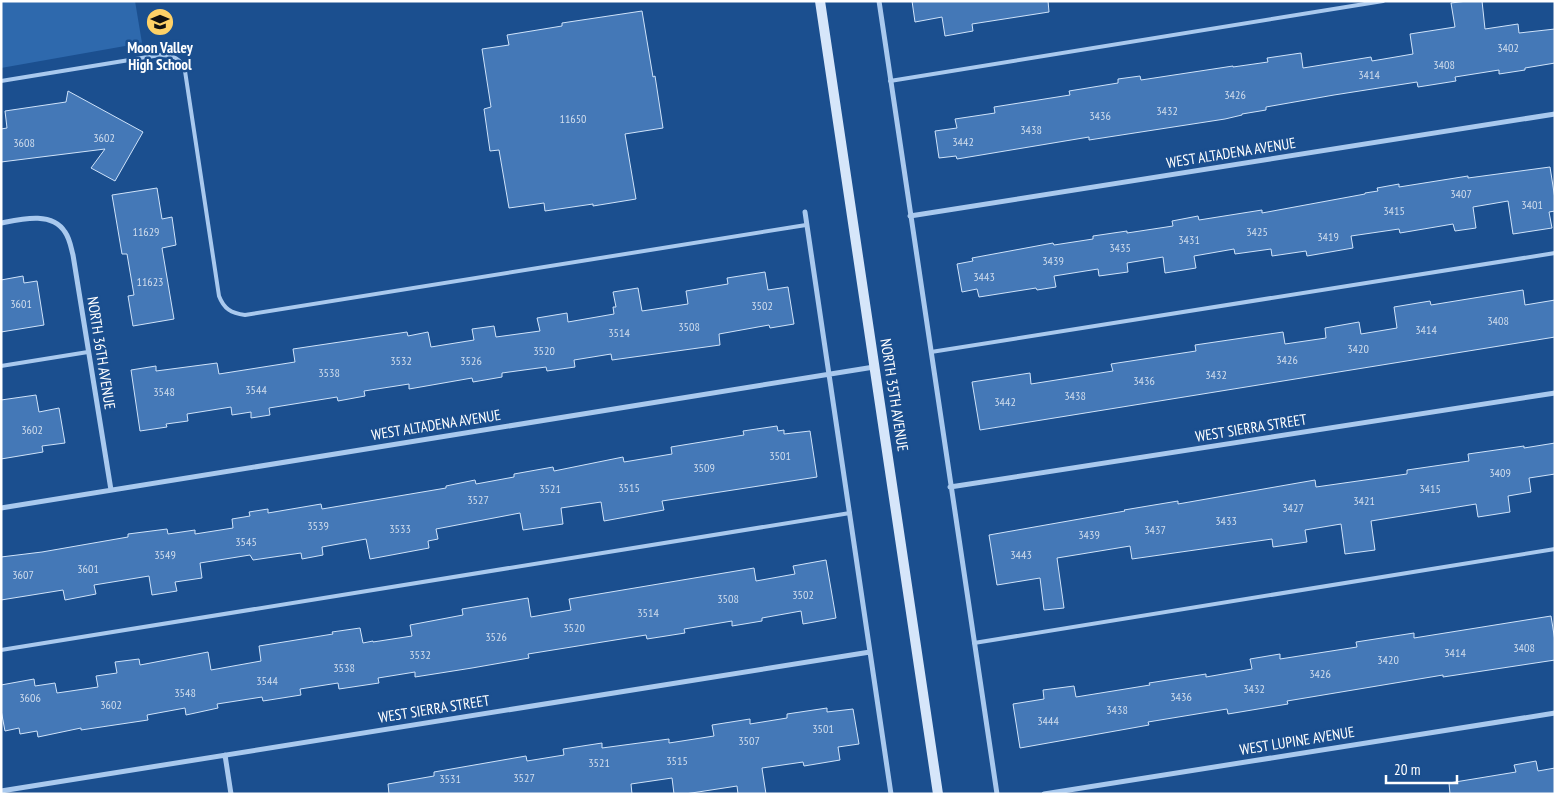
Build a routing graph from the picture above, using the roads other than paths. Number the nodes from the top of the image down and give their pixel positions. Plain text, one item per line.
1 (820, 1) edge
2 (878, 1) edge
3 (1383, 1) edge
4 (1, 80) edge
5 (890, 81) junction
6 (1555, 114) edge
7 (805, 212) dead end
8 (910, 216) junction
9 (1, 223) edge
10 (806, 225) junction
11 (1555, 253) edge
12 (88, 352) junction
13 (931, 352) junction
14 (1, 366) edge
15 (875, 367) junction
16 (828, 374) junction
17 (1555, 393) edge
18 (950, 487) junction
19 (111, 490) junction
20 (1, 508) edge
21 (850, 513) junction
22 (1555, 549) edge
23 (974, 643) junction
24 (1, 650) edge
25 (870, 652) junction
26 (1555, 712) edge
27 (225, 756) junction
28 (1, 792) edge
29 (231, 794) edge
30 (891, 794) edge
31 (938, 794) edge
32 (997, 794) edge
33 (1044, 794) edge

1 - 15 main road, NORTH 35TH AVENUE
2 - 5 street
3 - 5 lane
4 - 10 lane
5 - 8 street
6 - 8 street, WEST ALTADENA AVENUE
7 - 10 street
8 - 13 street
9 - 12 street, NORTH 36TH AVENUE
10 - 16 street
11 - 13 lane
12 - 14 lane
12 - 19 street, NORTH 36TH AVENUE
13 - 18 street
15 - 16 street, WEST ALTADENA AVENUE
15 - 31 main road, NORTH 35TH AVENUE
16 - 19 street, WEST ALTADENA AVENUE
16 - 21 street
17 - 18 street, WEST SIERRA STREET
18 - 23 street
19 - 20 street, WEST ALTADENA AVENUE
21 - 24 lane
21 - 25 street
22 - 23 lane
23 - 32 street
25 - 27 street, WEST SIERRA STREET
25 - 30 street
26 - 33 street, WEST LUPINE AVENUE
27 - 28 street, WEST SIERRA STREET
27 - 29 street

